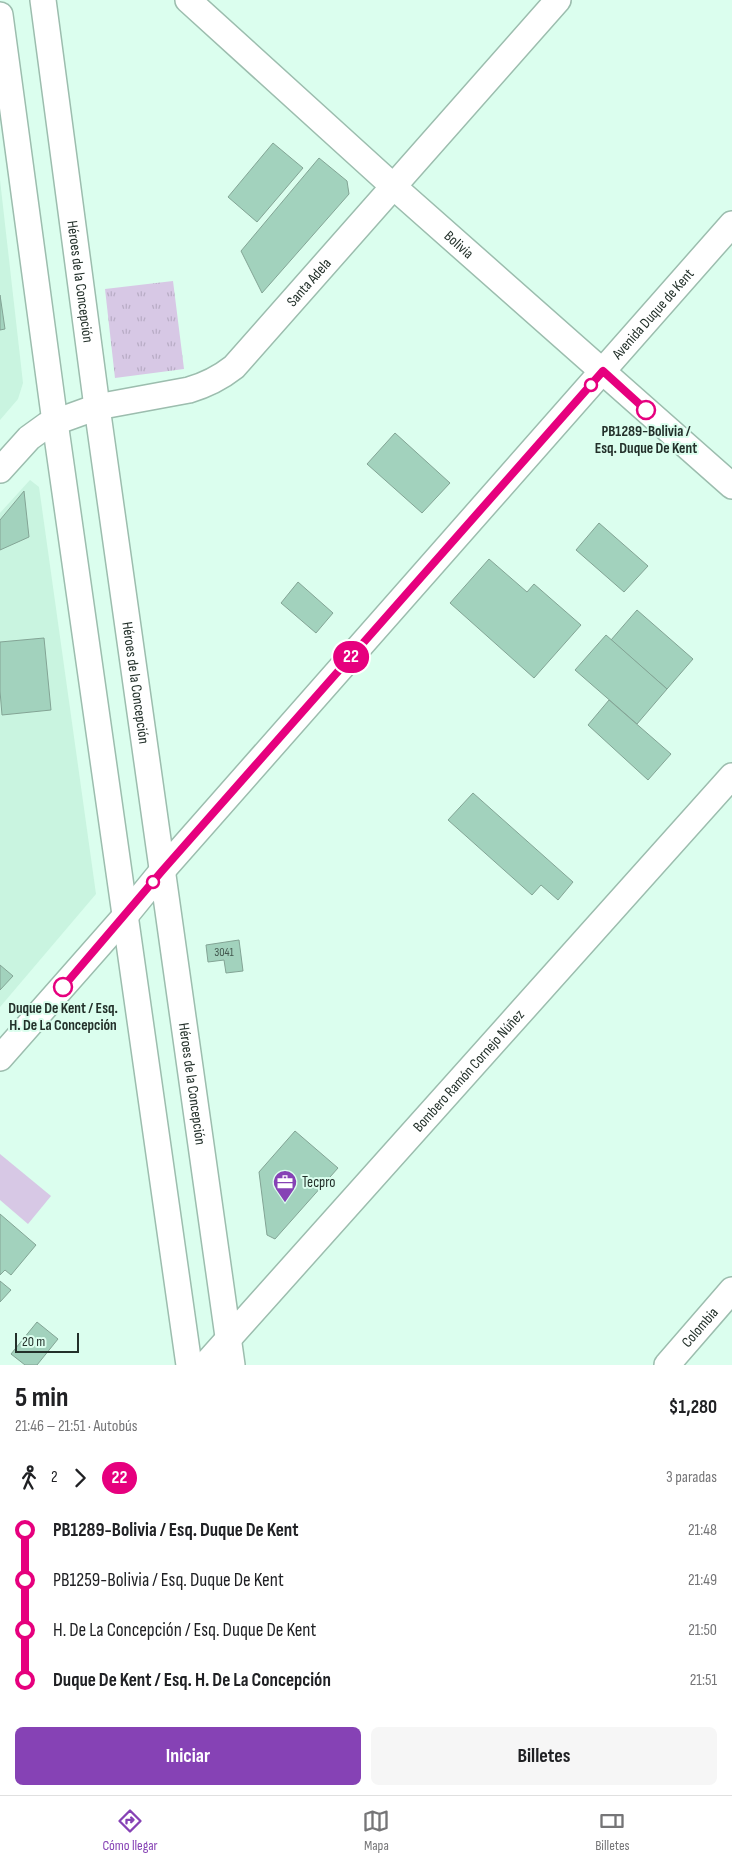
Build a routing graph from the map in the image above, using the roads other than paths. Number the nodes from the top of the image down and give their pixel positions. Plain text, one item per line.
1 (43, 0) edge
2 (188, 0) edge
3 (558, 0) edge
4 (0, 15) edge
5 (394, 187) junction
6 (732, 224) edge
7 (603, 371) junction
8 (97, 407) junction
9 (55, 422) junction
10 (0, 470) edge
11 (732, 486) edge
12 (732, 776) edge
13 (162, 871) junction
14 (126, 915) junction
15 (0, 1058) edge
16 (732, 1290) edge
17 (228, 1339) junction
18 (189, 1365) edge
19 (205, 1365) edge
20 (232, 1365) edge
21 (667, 1365) edge

1 - 8 street, Héroes de la Concepción
2 - 5 street, Bolivia
3 - 5 street, Santa Adela
4 - 9 street
5 - 7 street, Bolivia
5 - 8 street, Santa Adela
6 - 7 street, Avenida Duque de Kent
7 - 11 street, Bolivia
7 - 13 street, Avenida Duque de Kent
8 - 9 street, Santa Adela
8 - 13 street, Héroes de la Concepción
9 - 10 street, Santa Adela
9 - 14 street
12 - 17 street, Bombero Ramón Cornejo Núñez
13 - 14 street, Avenida Duque de Kent
13 - 17 street, Héroes de la Concepción
14 - 15 street, Avenida Duque de Kent
14 - 18 street
16 - 21 street, Colombia
17 - 19 street, Bombero Ramón Cornejo Núñez
17 - 20 street, Héroes de la Concepción

